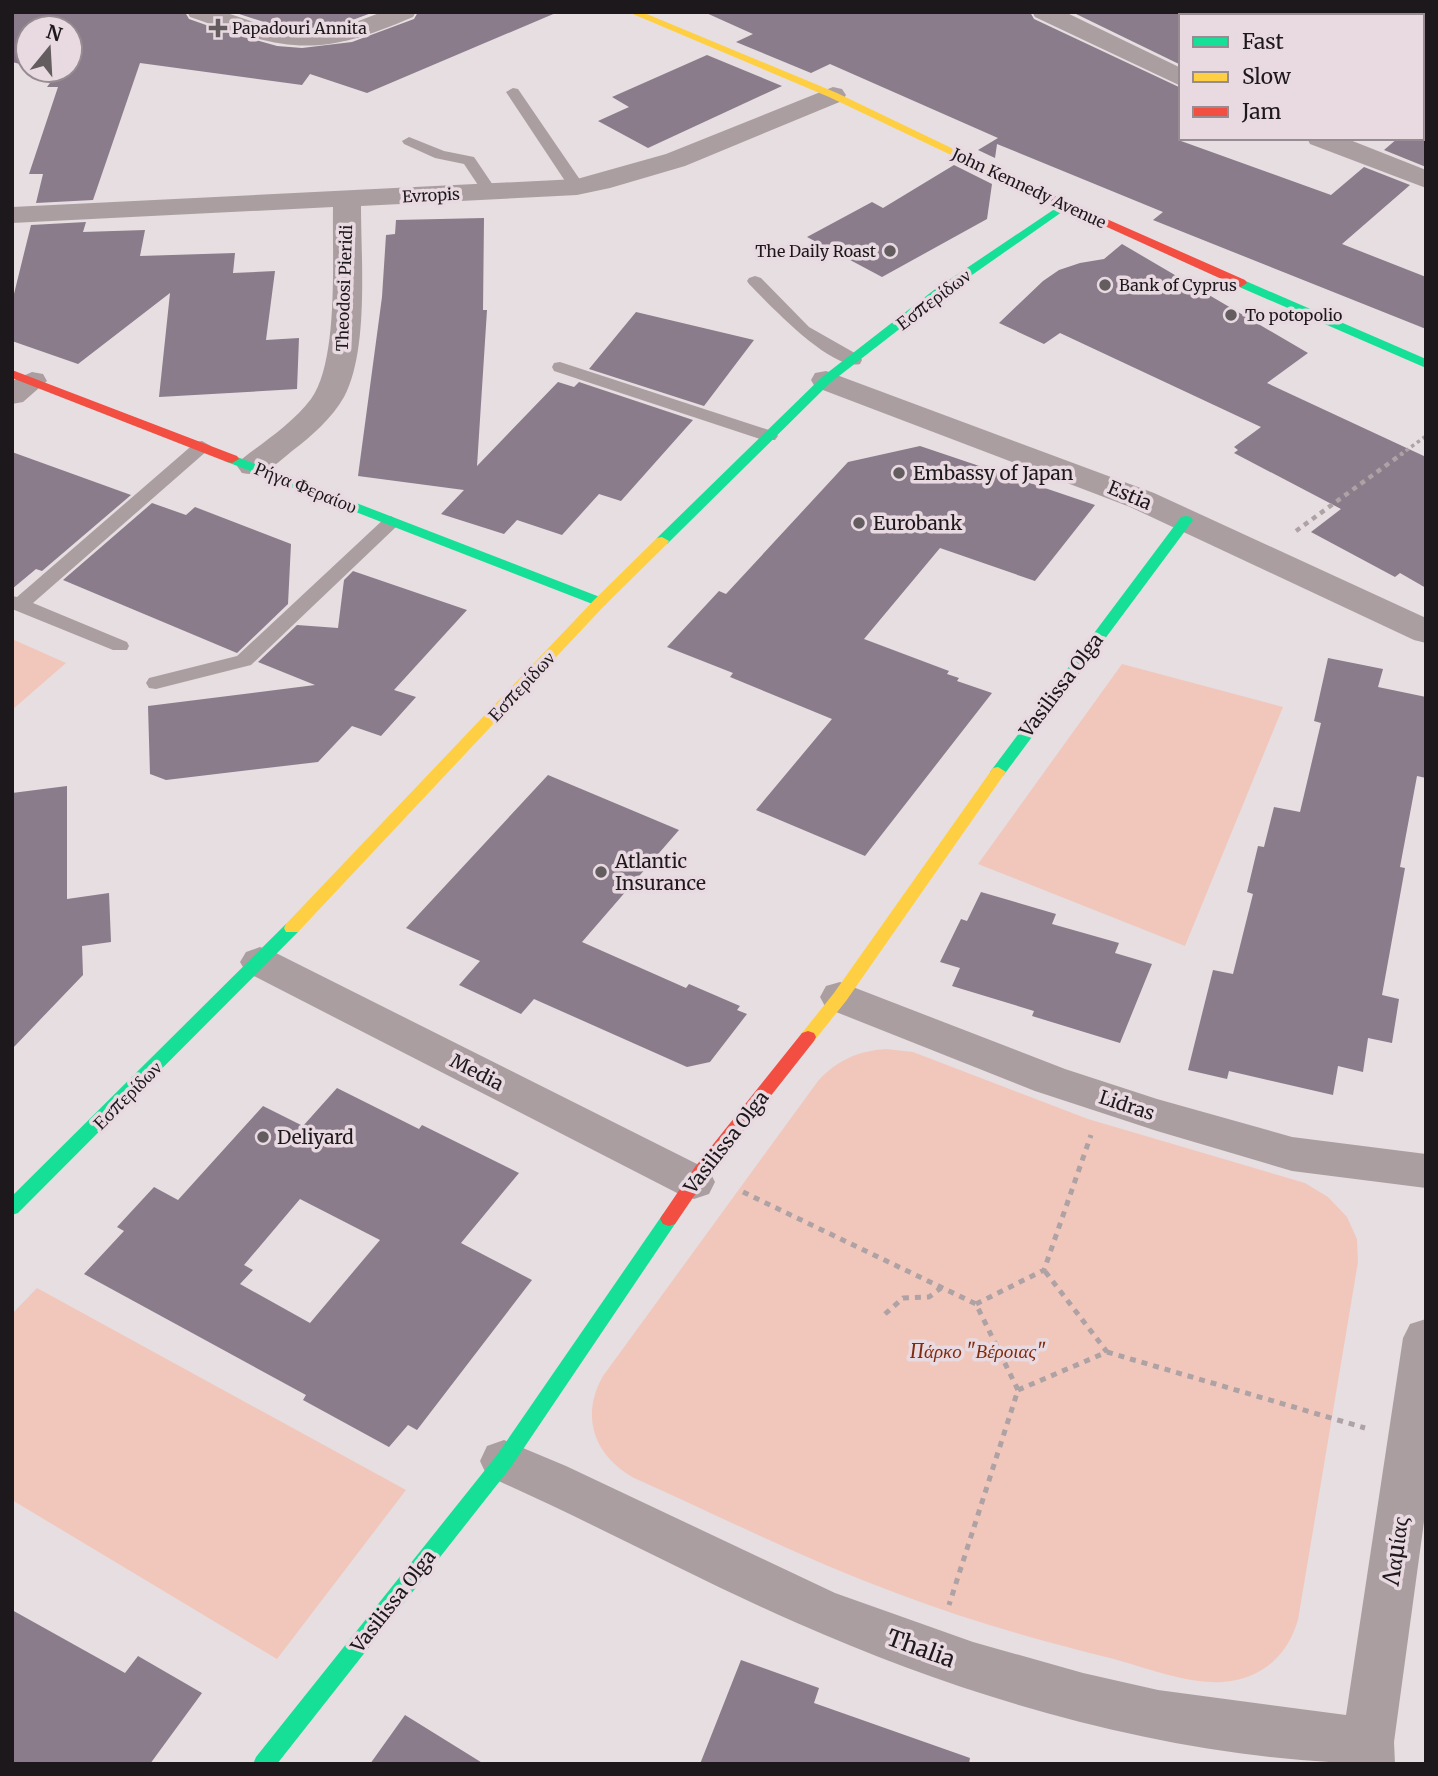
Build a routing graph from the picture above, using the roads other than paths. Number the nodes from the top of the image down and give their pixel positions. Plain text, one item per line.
1 (199, 12) edge
2 (404, 12) edge
3 (633, 12) edge
4 (1044, 12) edge
5 (1179, 77) edge
6 (513, 92) dead end
7 (833, 95) junction
8 (1325, 140) edge
9 (409, 141) dead end
10 (1426, 180) edge
11 (577, 187) junction
12 (489, 191) junction
13 (347, 199) junction
14 (1065, 205) junction
15 (12, 215) edge
16 (755, 281) dead end
17 (853, 360) junction
18 (1426, 364) edge
19 (560, 367) dead end
20 (826, 380) junction
21 (19, 383) edge
22 (769, 436) junction
23 (202, 446) junction
24 (253, 466) junction
25 (1186, 520) junction
26 (391, 522) junction
27 (600, 603) junction
28 (16, 604) edge
29 (1426, 632) edge
30 (120, 646) dead end
31 (156, 683) dead end
32 (260, 962) junction
33 (840, 997) junction
34 (1426, 1171) edge
35 (697, 1177) junction
36 (12, 1208) edge
37 (1426, 1338) edge
38 (504, 1461) junction
39 (1368, 1753) edge
40 (264, 1764) edge

1 - 2 street
3 - 7 street, John Kennedy Avenue
4 - 5 street
6 - 11 lane
7 - 11 street, Evropis
7 - 14 street, John Kennedy Avenue
8 - 10 street
9 - 12 lane
11 - 12 street, Evropis
12 - 13 street, Evropis
13 - 15 street, Evropis
13 - 24 street, Theodosi Pieridi
14 - 17 street, Εσπερίδων
14 - 18 street, John Kennedy Avenue
16 - 17 lane
17 - 20 street, Εσπερίδων
19 - 22 lane
20 - 22 street, Εσπερίδων
20 - 25 street, Estia
21 - 23 street, Ρήγα Φεραίου
22 - 27 street, Εσπερίδων
23 - 24 street, Ρήγα Φεραίου
23 - 28 lane
24 - 26 street, Ρήγα Φεραίου
25 - 29 street, Estia
25 - 33 street, Vasilissa Olga
26 - 27 street, Ρήγα Φεραίου
26 - 31 lane
27 - 32 street, Εσπερίδων
28 - 30 lane
32 - 35 street, Media
32 - 36 street, Εσπερίδων
33 - 34 street, Lidras
33 - 35 street, Vasilissa Olga
35 - 38 street, Vasilissa Olga
37 - 39 street, Λαμίας
38 - 39 street, Thalia
38 - 40 street, Vasilissa Olga

